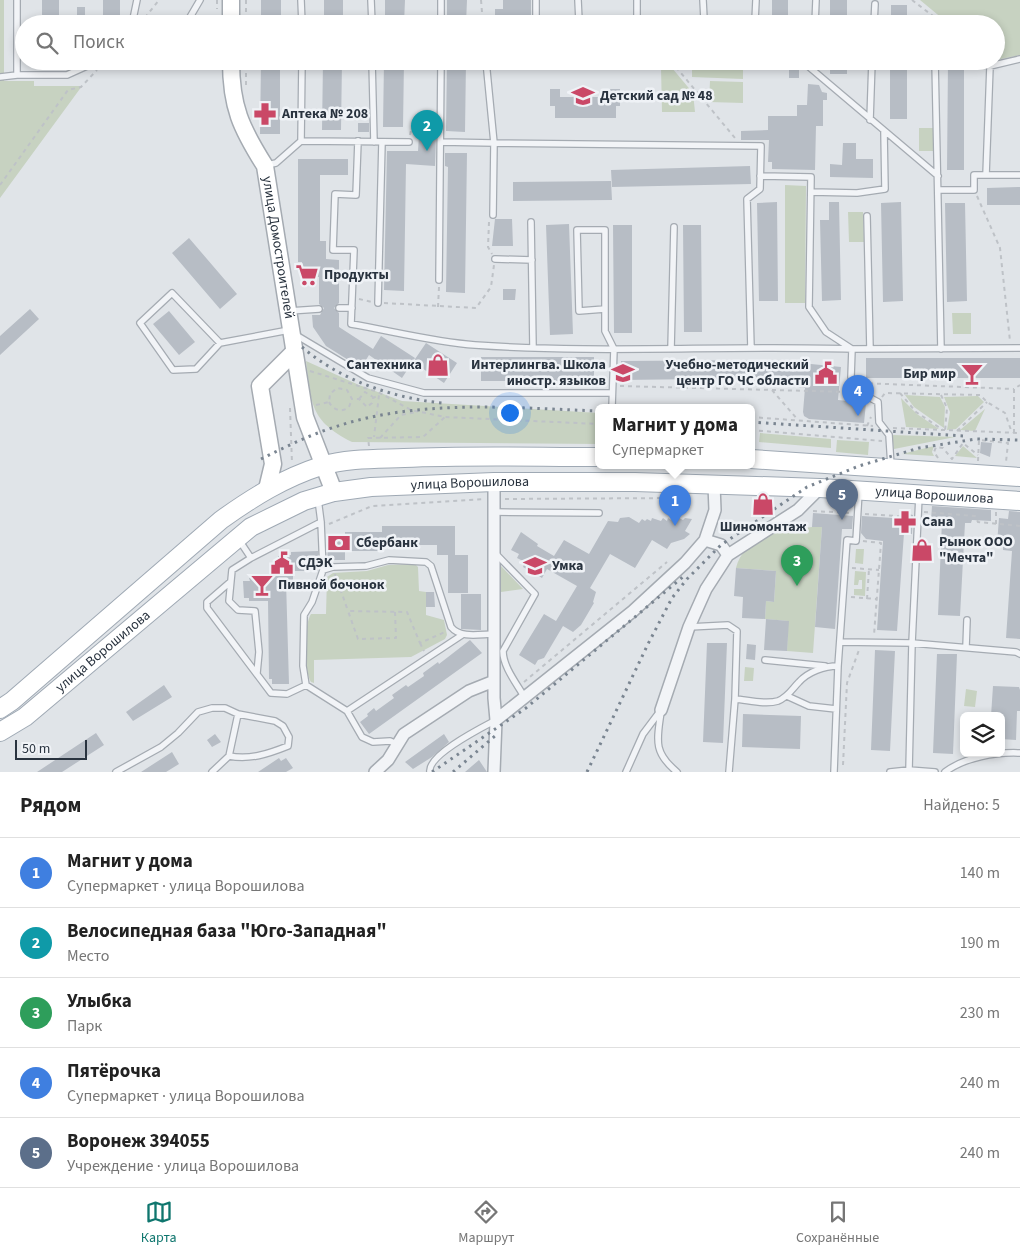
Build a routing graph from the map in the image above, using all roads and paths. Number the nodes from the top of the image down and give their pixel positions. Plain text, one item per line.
1 (17, 0) edge
2 (137, 0) edge
3 (159, 0) edge
4 (200, 0) edge
5 (231, 0) edge
6 (301, 0) edge
7 (371, 0) edge
8 (441, 0) edge
9 (481, 0) edge
10 (536, 0) edge
11 (578, 0) edge
12 (637, 0) edge
13 (703, 0) edge
14 (756, 0) edge
15 (816, 0) edge
16 (912, 0) edge
17 (875, 4) dead end
18 (17, 15) edge
19 (134, 15) edge
20 (147, 15) edge
21 (191, 15) edge
22 (230, 15) edge
23 (302, 15) edge
24 (372, 15) edge
25 (441, 15) edge
26 (483, 15) edge
27 (536, 15) edge
28 (579, 15) edge
29 (637, 15) edge
30 (704, 15) edge
31 (757, 15) edge
32 (815, 15) edge
33 (874, 15) edge
34 (932, 15) edge
35 (1020, 59) edge
36 (1005, 62) edge
37 (16, 70) edge
38 (82, 70) edge
39 (94, 70) edge
40 (231, 70) edge
41 (246, 70) edge
42 (302, 70) edge
43 (372, 70) edge
44 (441, 70) edge
45 (487, 70) edge
46 (678, 70) edge
47 (872, 70) edge
48 (935, 70) edge
49 (990, 70) edge
50 (813, 71) edge
51 (16, 75) junction
52 (0, 77) edge
53 (246, 86) dead end
54 (870, 120) junction
55 (441, 131) junction
56 (884, 132) junction
57 (301, 141) junction
58 (358, 142) junction
59 (374, 142) junction
60 (382, 142) junction
61 (409, 142) joint
62 (441, 142) junction
63 (494, 142) junction
64 (741, 146) junction
65 (265, 166) junction
66 (986, 175) junction
67 (1020, 175) edge
68 (760, 176) junction
69 (938, 176) junction
70 (0, 185) edge
71 (938, 190) junction
72 (974, 190) junction
73 (811, 192) junction
74 (494, 215) joint
75 (867, 216) dead end
76 (531, 222) dead end
77 (674, 227) dead end
78 (495, 259) junction
79 (532, 260) junction
80 (439, 280) joint
81 (352, 298) junction
82 (378, 302) junction
83 (438, 307) junction
84 (339, 308) dead end
85 (352, 308) junction
86 (319, 309) dead end
87 (605, 309) junction
88 (286, 311) junction
89 (289, 330) junction
90 (220, 344) junction
91 (533, 347) junction
92 (671, 348) junction
93 (751, 348) junction
94 (1011, 348) junction
95 (1020, 348) edge
96 (614, 349) junction
97 (852, 349) junction
98 (870, 349) junction
99 (942, 349) junction
100 (293, 353) junction
101 (305, 370) dead end
102 (854, 382) junction
103 (350, 383) junction
104 (1020, 385) edge
105 (612, 386) junction
106 (1014, 389) junction
107 (347, 390) junction
108 (771, 390) junction
109 (859, 392) junction
110 (612, 393) junction
111 (885, 393) dead end
112 (900, 393) junction
113 (941, 395) junction
114 (373, 398) junction
115 (352, 399) junction
116 (359, 399) junction
117 (329, 402) junction
118 (987, 402) junction
119 (612, 404) edge
120 (316, 405) dead end
121 (419, 412) junction
122 (755, 417) edge
123 (798, 420) junction
124 (1014, 421) junction
125 (1020, 421) edge
126 (595, 424) edge
127 (884, 427) junction
128 (755, 430) edge
129 (944, 431) junction
130 (957, 431) junction
131 (1013, 433) junction
132 (1020, 433) edge
133 (374, 438) dead end
134 (380, 438) dead end
135 (890, 442) junction
136 (978, 455) junction
137 (595, 457) edge
138 (938, 458) dead end
139 (755, 459) edge
140 (978, 461) dead end
141 (1006, 463) dead end
142 (323, 466) junction
143 (891, 468) junction
144 (1020, 478) edge
145 (714, 485) junction
146 (820, 488) junction
147 (267, 489) junction
148 (494, 490) junction
149 (859, 490) junction
150 (920, 493) junction
151 (326, 494) junction
152 (676, 498) dead end
153 (1020, 501) edge
154 (997, 509) dead end
155 (798, 510) junction
156 (494, 512) junction
157 (599, 513) dead end
158 (858, 514) junction
159 (918, 518) junction
160 (322, 524) junction
161 (996, 524) junction
162 (1020, 526) edge
163 (237, 538) junction
164 (705, 540) junction
165 (856, 541) junction
166 (493, 552) junction
167 (728, 555) junction
168 (252, 558) junction
169 (667, 562) dead end
170 (333, 566) junction
171 (844, 568) junction
172 (323, 570) junction
173 (869, 570) junction
174 (878, 570) junction
175 (229, 583) junction
176 (842, 597) junction
177 (866, 598) junction
178 (876, 599) junction
179 (348, 611) junction
180 (396, 612) junction
181 (968, 620) dead end
182 (689, 627) junction
183 (452, 629) junction
184 (495, 634) junction
185 (462, 635) junction
186 (840, 642) junction
187 (873, 642) junction
188 (862, 643) junction
189 (912, 643) junction
190 (966, 647) junction
191 (1020, 654) edge
192 (765, 660) dead end
193 (826, 666) junction
194 (838, 666) junction
195 (256, 673) junction
196 (494, 681) junction
197 (306, 685) junction
198 (519, 687) junction
199 (787, 696) junction
200 (525, 698) junction
201 (735, 699) junction
202 (0, 709) edge
203 (836, 709) junction
204 (661, 710) junction
205 (347, 711) junction
206 (238, 714) junction
207 (496, 720) junction
208 (0, 732) edge
209 (399, 745) junction
210 (1020, 753) edge
211 (229, 756) junction
212 (909, 770) junction
213 (116, 772) edge
214 (212, 772) edge
215 (376, 772) edge
216 (430, 772) edge
217 (494, 772) edge
218 (626, 772) edge
219 (677, 772) edge
220 (729, 772) edge
221 (834, 772) edge
222 (842, 772) edge
223 (890, 772) edge
224 (935, 772) edge
225 (945, 772) edge

1 - 18 lane
2 - 19 lane
3 - 20 path
4 - 21 lane
5 - 22 street
6 - 23 lane
7 - 24 lane
8 - 25 lane
9 - 26 path
10 - 27 lane
11 - 28 lane
12 - 29 lane
13 - 30 lane
14 - 31 lane
15 - 32 lane
16 - 34 path
17 - 33 lane
35 - 36 lane
37 - 51 lane
38 - 51 lane
39 - 70 path
40 - 65 street, улица Домостроителей
41 - 53 path
42 - 57 lane
43 - 59 lane
44 - 55 lane
45 - 63 lane
46 - 64 path
47 - 54 lane
48 - 69 lane
49 - 66 lane
50 - 54 lane
51 - 52 lane
54 - 56 lane
55 - 61 path
55 - 62 lane
56 - 69 lane
56 - 73 lane
57 - 58 lane
57 - 65 lane
58 - 59 lane
58 - 81 lane
59 - 60 lane
60 - 61 lane
60 - 82 lane
62 - 63 lane
62 - 80 lane
63 - 64 lane
63 - 74 lane
64 - 68 lane
65 - 88 street, улица Домостроителей
66 - 67 lane
66 - 72 lane
68 - 73 lane
68 - 93 lane
69 - 71 lane
71 - 72 lane
71 - 99 lane
72 - 94 path
73 - 97 lane
74 - 78 path
75 - 98 lane
76 - 79 lane
77 - 92 lane
78 - 79 lane
78 - 83 path
79 - 91 lane
80 - 83 path
81 - 82 path
81 - 85 lane
82 - 83 path
84 - 85 lane
85 - 91 lane
86 - 88 lane
87 - 87 lane
87 - 96 lane
88 - 89 street, улица Домостроителей
89 - 90 lane
89 - 100 street, улица Домостроителей
89 - 110 lane
90 - 90 lane
91 - 96 lane
92 - 93 lane
92 - 96 lane
93 - 97 lane
94 - 95 lane
94 - 99 lane
96 - 105 lane
97 - 98 lane
97 - 102 lane
98 - 99 lane
100 - 142 street, улица Домостроителей
100 - 147 street
101 - 103 path
102 - 106 path
102 - 109 lane
103 - 107 path
103 - 121 path
104 - 106 path
105 - 108 path
105 - 110 lane
106 - 124 path
107 - 115 path
107 - 117 path
108 - 109 path
108 - 123 path
109 - 127 lane
110 - 119 lane
111 - 112 path
112 - 113 path
112 - 129 path
113 - 118 path
113 - 129 path
114 - 116 path
114 - 116 path
114 - 133 path
115 - 116 path
115 - 117 path
117 - 120 path
118 - 130 path
118 - 131 path
121 - 126 path
121 - 134 path
122 - 123 path
123 - 127 path
124 - 125 path
124 - 131 path
127 - 129 path
127 - 135 lane
128 - 135 path
129 - 130 path
130 - 131 path
131 - 132 path
135 - 143 lane
136 - 138 path
136 - 140 path
136 - 141 path
137 - 142 main road, улица Ворошилова
139 - 143 main road, улица Ворошилова
142 - 147 main road, улица Ворошилова
142 - 151 street, улица Домостроителей
143 - 144 main road, улица Ворошилова
145 - 146 main road, улица Ворошилова
145 - 148 main road, улица Ворошилова
145 - 164 street
146 - 149 main road, улица Ворошилова
146 - 155 street
147 - 202 main road, улица Ворошилова
148 - 151 main road, улица Ворошилова
148 - 152 path
148 - 156 street
148 - 160 path
149 - 150 main road, улица Ворошилова
149 - 158 lane
150 - 153 main road, улица Ворошилова
150 - 159 lane
151 - 160 lane
151 - 163 main road, улица Ворошилова
154 - 161 path
155 - 158 path
155 - 167 street
156 - 157 lane
156 - 166 street
158 - 159 path
158 - 165 lane
159 - 161 path
159 - 189 lane
160 - 168 lane
160 - 172 lane
161 - 162 path
163 - 168 lane
163 - 208 main road, улица Ворошилова
164 - 167 street
164 - 200 street
165 - 171 lane
165 - 174 path
166 - 184 street
166 - 198 lane
167 - 182 street
168 - 175 lane
169 - 198 path
170 - 172 lane
170 - 179 path
170 - 183 lane
171 - 173 path
171 - 176 lane
172 - 197 lane
173 - 174 path
173 - 177 path
174 - 178 path
175 - 195 lane
175 - 195 lane
176 - 177 path
176 - 186 lane
177 - 178 path
178 - 187 path
179 - 180 path
179 - 180 path
180 - 183 path
181 - 190 lane
182 - 201 lane
182 - 204 street
183 - 185 lane
184 - 185 lane
184 - 196 street
185 - 205 lane
186 - 188 lane
186 - 194 lane
187 - 188 lane
187 - 189 lane
188 - 222 path
189 - 190 lane
189 - 212 lane
190 - 191 lane
192 - 193 lane
193 - 194 lane
193 - 199 lane
194 - 203 lane
195 - 197 lane
196 - 207 street
196 - 209 street
197 - 205 lane
198 - 200 lane
199 - 201 lane
199 - 203 lane
200 - 207 street
201 - 220 lane
203 - 221 lane
204 - 218 lane
204 - 219 lane
205 - 209 lane
206 - 211 lane
206 - 211 lane
206 - 213 lane
207 - 216 lane
207 - 217 street
209 - 215 street
210 - 225 lane
211 - 214 lane
212 - 223 lane
212 - 224 lane

